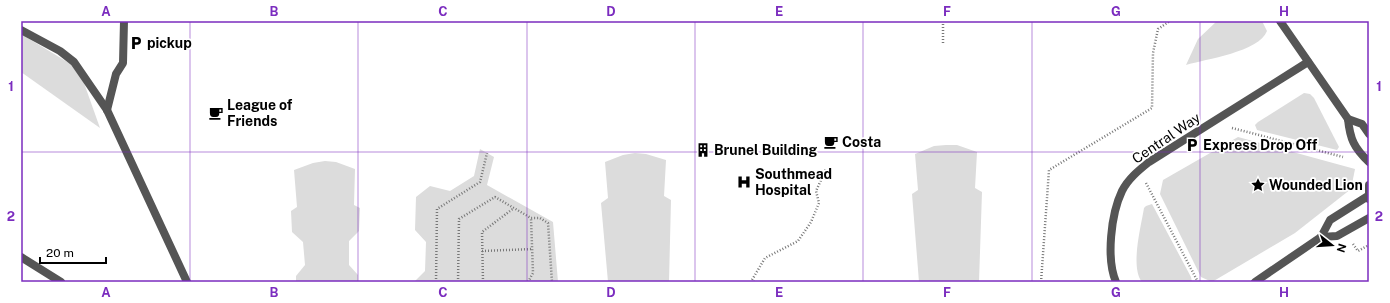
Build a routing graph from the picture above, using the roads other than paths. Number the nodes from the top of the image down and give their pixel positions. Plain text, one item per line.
1 (124, 21) edge
2 (1280, 21) edge
3 (21, 30) edge
4 (1308, 62) junction
5 (107, 110) junction
6 (1348, 119) junction
7 (1369, 134) edge
8 (1369, 162) edge
9 (1369, 185) edge
10 (1369, 197) edge
11 (1369, 218) edge
12 (1321, 237) junction
13 (21, 257) edge
14 (61, 282) edge
15 (187, 282) edge
16 (1116, 282) edge
17 (1255, 282) edge

1 - 5 street
2 - 4 street
3 - 5 street
4 - 6 street
4 - 16 street, Central Way
5 - 15 street
6 - 7 street
6 - 8 street
9 - 10 street
10 - 12 street
11 - 12 street
12 - 17 street
13 - 14 street

